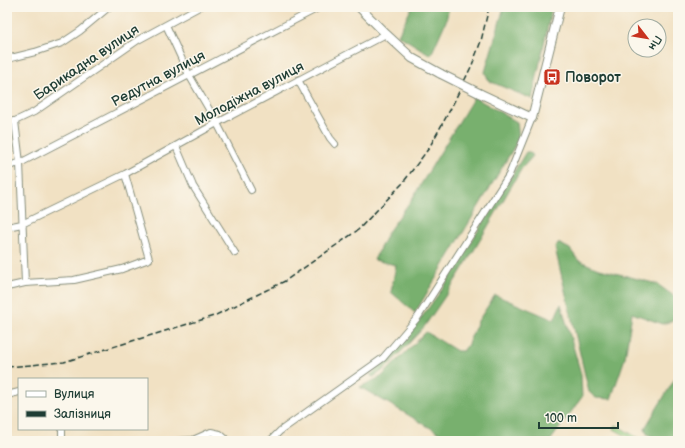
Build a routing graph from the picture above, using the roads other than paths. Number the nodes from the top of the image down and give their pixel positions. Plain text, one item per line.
1 (109, 7) edge
2 (199, 7) edge
3 (320, 7) edge
4 (360, 7) edge
5 (560, 7) edge
6 (166, 25) junction
7 (386, 34) junction
8 (7, 59) edge
9 (189, 75) junction
10 (298, 80) junction
11 (532, 118) junction
12 (7, 121) edge
13 (15, 121) junction
14 (217, 123) junction
15 (335, 144) dead end
16 (176, 146) junction
17 (20, 163) junction
18 (7, 166) edge
19 (125, 174) junction
20 (251, 190) dead end
21 (22, 224) junction
22 (7, 227) edge
23 (235, 253) dead end
24 (26, 283) junction
25 (7, 287) edge
26 (18, 392) edge
27 (7, 395) edge
28 (62, 430) edge
29 (61, 441) edge
30 (177, 441) edge
31 (228, 441) edge
32 (270, 441) edge

1 - 8 street
2 - 6 street, Барикадна вулиця
3 - 9 street, Редутна вулиця
4 - 7 street
5 - 11 street
6 - 9 street
6 - 13 street, Барикадна вулиця
7 - 10 street, Молодіжна вулиця
7 - 11 street, bridge
9 - 14 street
9 - 17 street, Редутна вулиця
10 - 14 street, Молодіжна вулиця
10 - 15 street
11 - 32 street
12 - 13 street, Барикадна вулиця
13 - 17 street
14 - 16 street, Молодіжна вулиця
14 - 20 street
16 - 19 street, Молодіжна вулиця
16 - 23 street
17 - 18 street, Редутна вулиця
17 - 21 street
19 - 21 street, Молодіжна вулиця
19 - 24 street
21 - 22 street, Молодіжна вулиця
21 - 24 street
24 - 25 street
26 - 27 street
28 - 29 street
30 - 31 street

